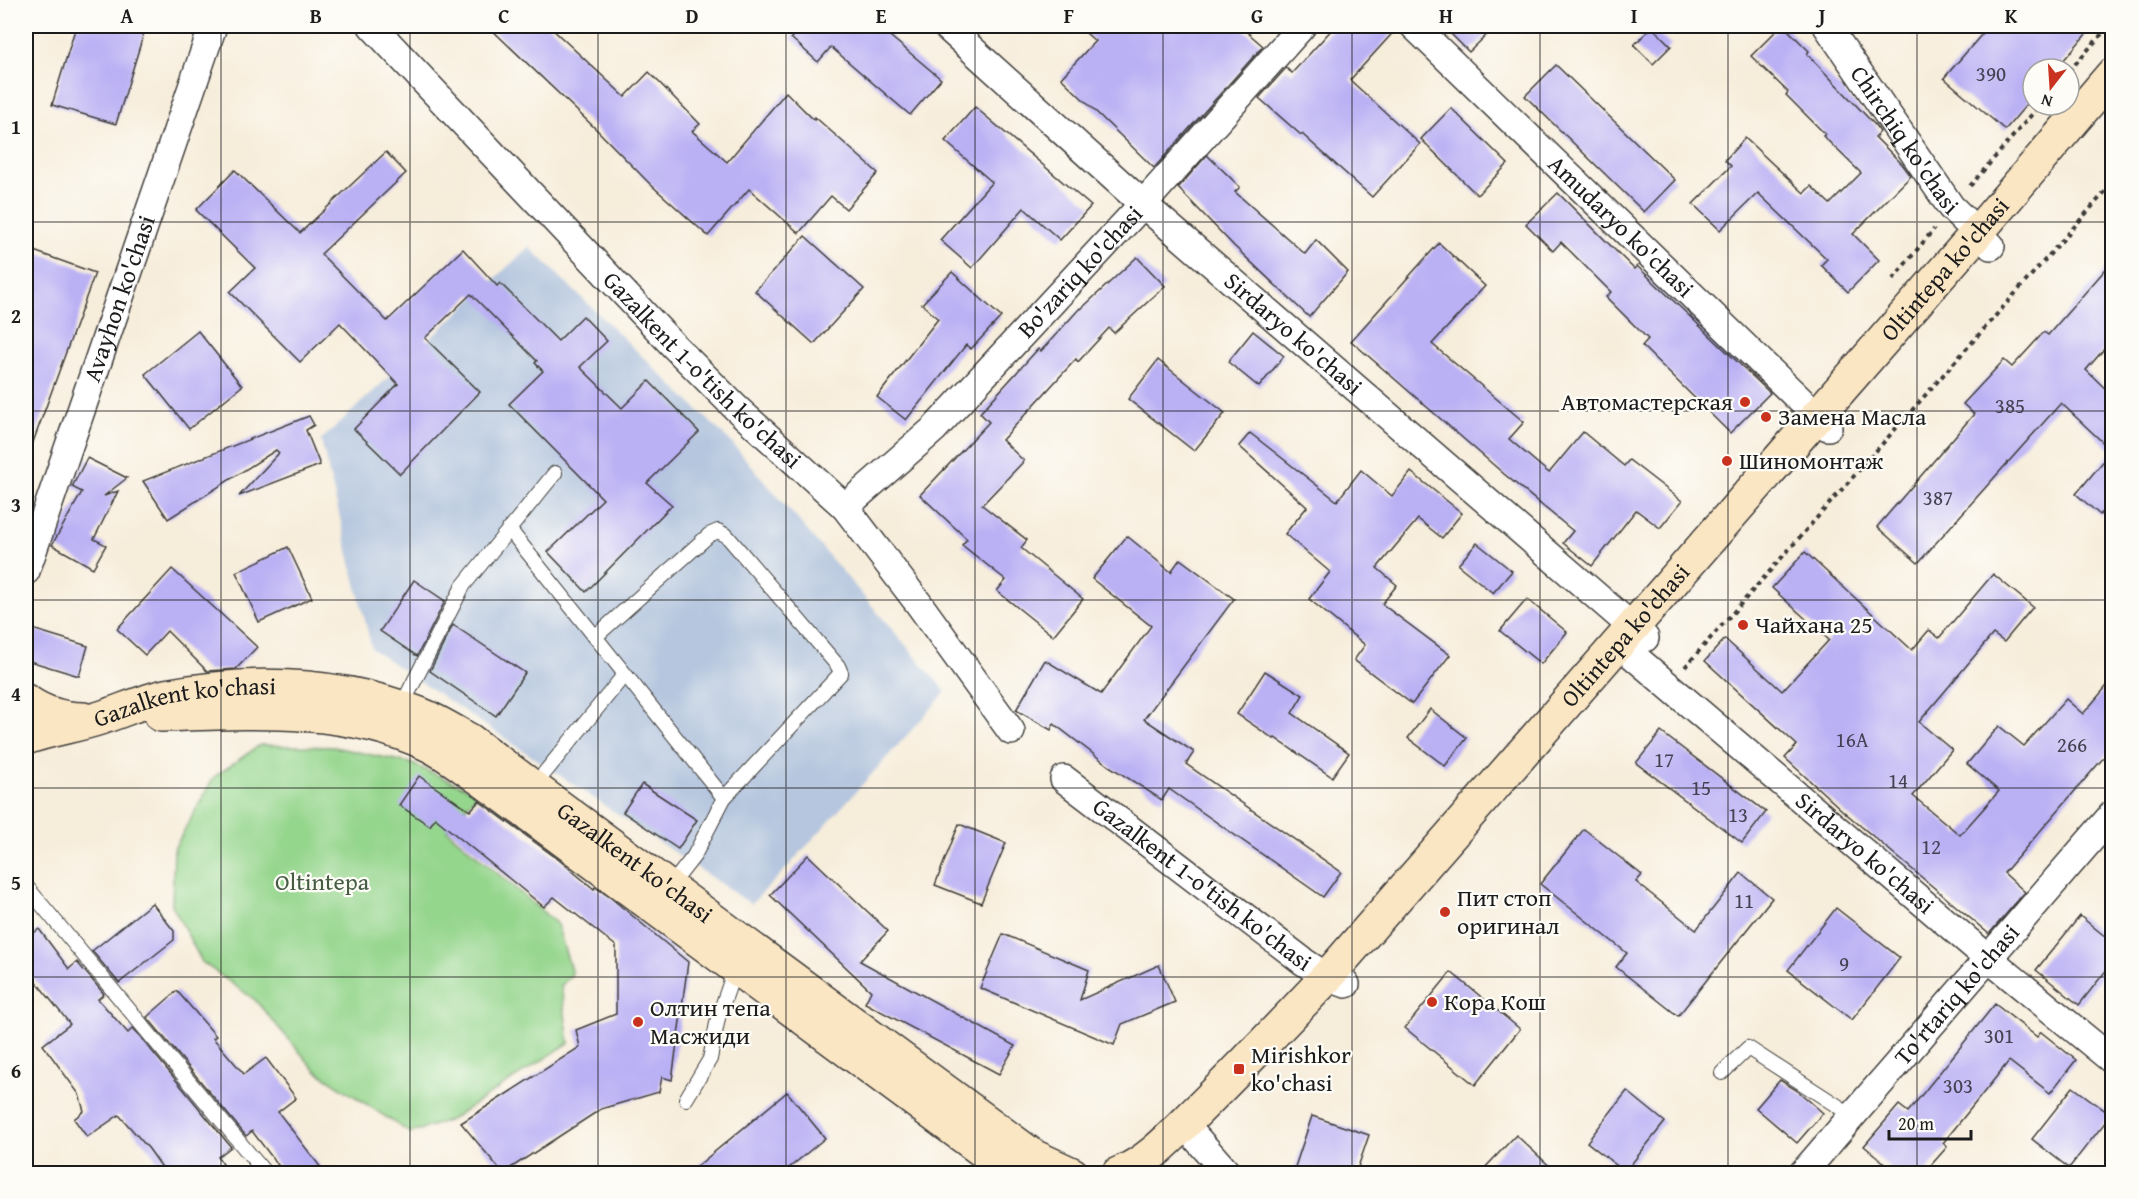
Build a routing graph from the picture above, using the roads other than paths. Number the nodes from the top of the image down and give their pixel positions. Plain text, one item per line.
1 (213, 26) edge
2 (372, 26) edge
3 (946, 26) edge
4 (1302, 26) edge
5 (1414, 26) edge
6 (1827, 26) edge
7 (2112, 75) edge
8 (2112, 106) edge
9 (1143, 204) junction
10 (1984, 239) junction
11 (1823, 421) junction
12 (555, 473) dead end
13 (845, 507) junction
14 (509, 528) junction
15 (26, 571) edge
16 (595, 637) junction
17 (1631, 640) junction
18 (625, 674) junction
19 (26, 701) edge
20 (401, 707) junction
21 (98, 719) junction
22 (1011, 731) dead end
23 (26, 738) edge
24 (1064, 779) dead end
25 (533, 787) junction
26 (724, 798) junction
27 (2112, 815) edge
28 (26, 886) edge
29 (662, 897) junction
30 (1988, 958) junction
31 (736, 967) junction
32 (1336, 981) junction
33 (2112, 1060) edge
34 (1722, 1073) dead end
35 (686, 1099) dead end
36 (1853, 1116) junction
37 (1190, 1130) junction
38 (266, 1173) edge
39 (1014, 1173) edge
40 (1072, 1173) edge
41 (1118, 1173) edge
42 (1157, 1173) edge
43 (1228, 1173) edge
44 (1802, 1173) edge

1 - 15 street, Avayhon ko'chasi
2 - 13 street, Gazalkent 1-o'tish ko'chasi
3 - 9 street, Sirdaryo ko'chasi
4 - 9 street, Bo'zariq ko'chasi
5 - 11 street, Amudaryo ko'chasi
6 - 10 street, Chirchiq ko'chasi
7 - 10 main road, Oltintepa ko'chasi
8 - 10 main road, Oltintepa ko'chasi
9 - 13 street, Bo'zariq ko'chasi
9 - 17 street, Sirdaryo ko'chasi
10 - 11 main road, Oltintepa ko'chasi
11 - 17 main road, Oltintepa ko'chasi
12 - 14 lane
13 - 22 street, Gazalkent 1-o'tish ko'chasi
14 - 16 lane
14 - 20 lane
16 - 18 lane
16 - 26 lane
17 - 30 street, Sirdaryo ko'chasi
17 - 32 main road, Oltintepa ko'chasi
18 - 25 lane
18 - 26 lane
19 - 21 main road
20 - 21 main road, Gazalkent ko'chasi
20 - 25 main road, Gazalkent ko'chasi
21 - 23 main road
21 - 29 main road, Gazalkent ko'chasi
24 - 32 street, Gazalkent 1-o'tish ko'chasi
25 - 29 main road, Gazalkent ko'chasi
26 - 29 lane
27 - 30 street, To'rtariq ko'chasi
28 - 38 lane
29 - 31 main road, Gazalkent ko'chasi
29 - 40 main road, Gazalkent ko'chasi
30 - 33 street, Sirdaryo ko'chasi
30 - 36 street, To'rtariq ko'chasi
31 - 35 lane
31 - 39 main road, Gazalkent ko'chasi
32 - 37 main road, Oltintepa ko'chasi
34 - 36 lane
36 - 44 street, To'rtariq ko'chasi
37 - 41 main road, Oltintepa ko'chasi
37 - 42 main road, Oltintepa ko'chasi
37 - 43 street

